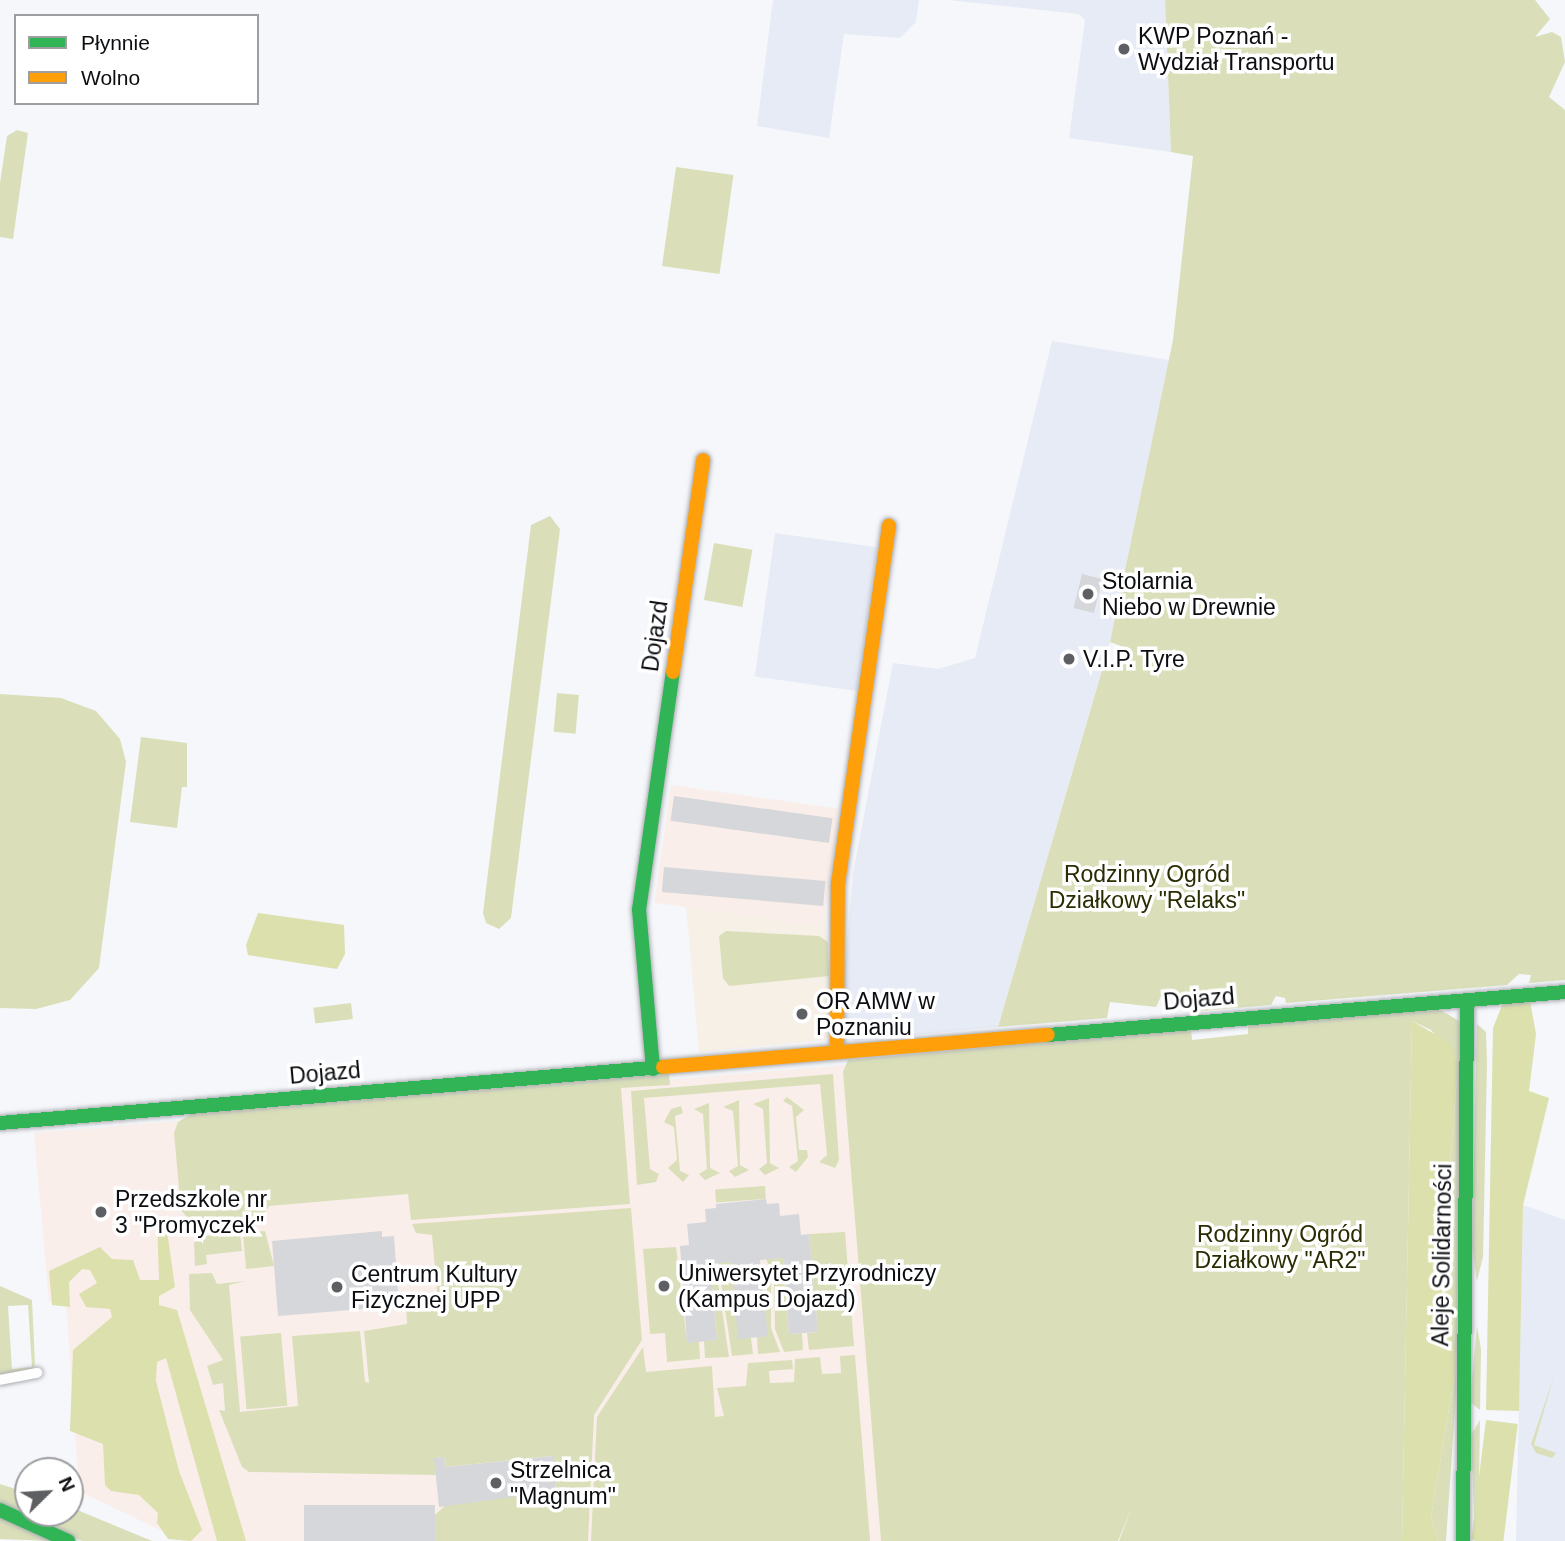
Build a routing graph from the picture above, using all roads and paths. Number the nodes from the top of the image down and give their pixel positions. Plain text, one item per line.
1 (703, 460) dead end
2 (889, 526) dead end
3 (1565, 992) edge
4 (1467, 1000) junction
5 (837, 1052) junction
6 (653, 1069) junction
7 (0, 1123) edge
8 (37, 1373) dead end
9 (0, 1380) edge
10 (0, 1510) edge
11 (1461, 1511) junction
12 (68, 1541) edge
13 (1456, 1541) edge
14 (1463, 1541) edge

1 - 6 street, Dojazd
2 - 5 street
3 - 4 street, Dojazd
4 - 5 street, Dojazd
4 - 11 street, Aleje Solidarności
5 - 6 street, Dojazd
6 - 7 street, Dojazd
8 - 9 street
10 - 12 street
11 - 13 street, Aleje Solidarności
11 - 14 street, Aleje Solidarności

